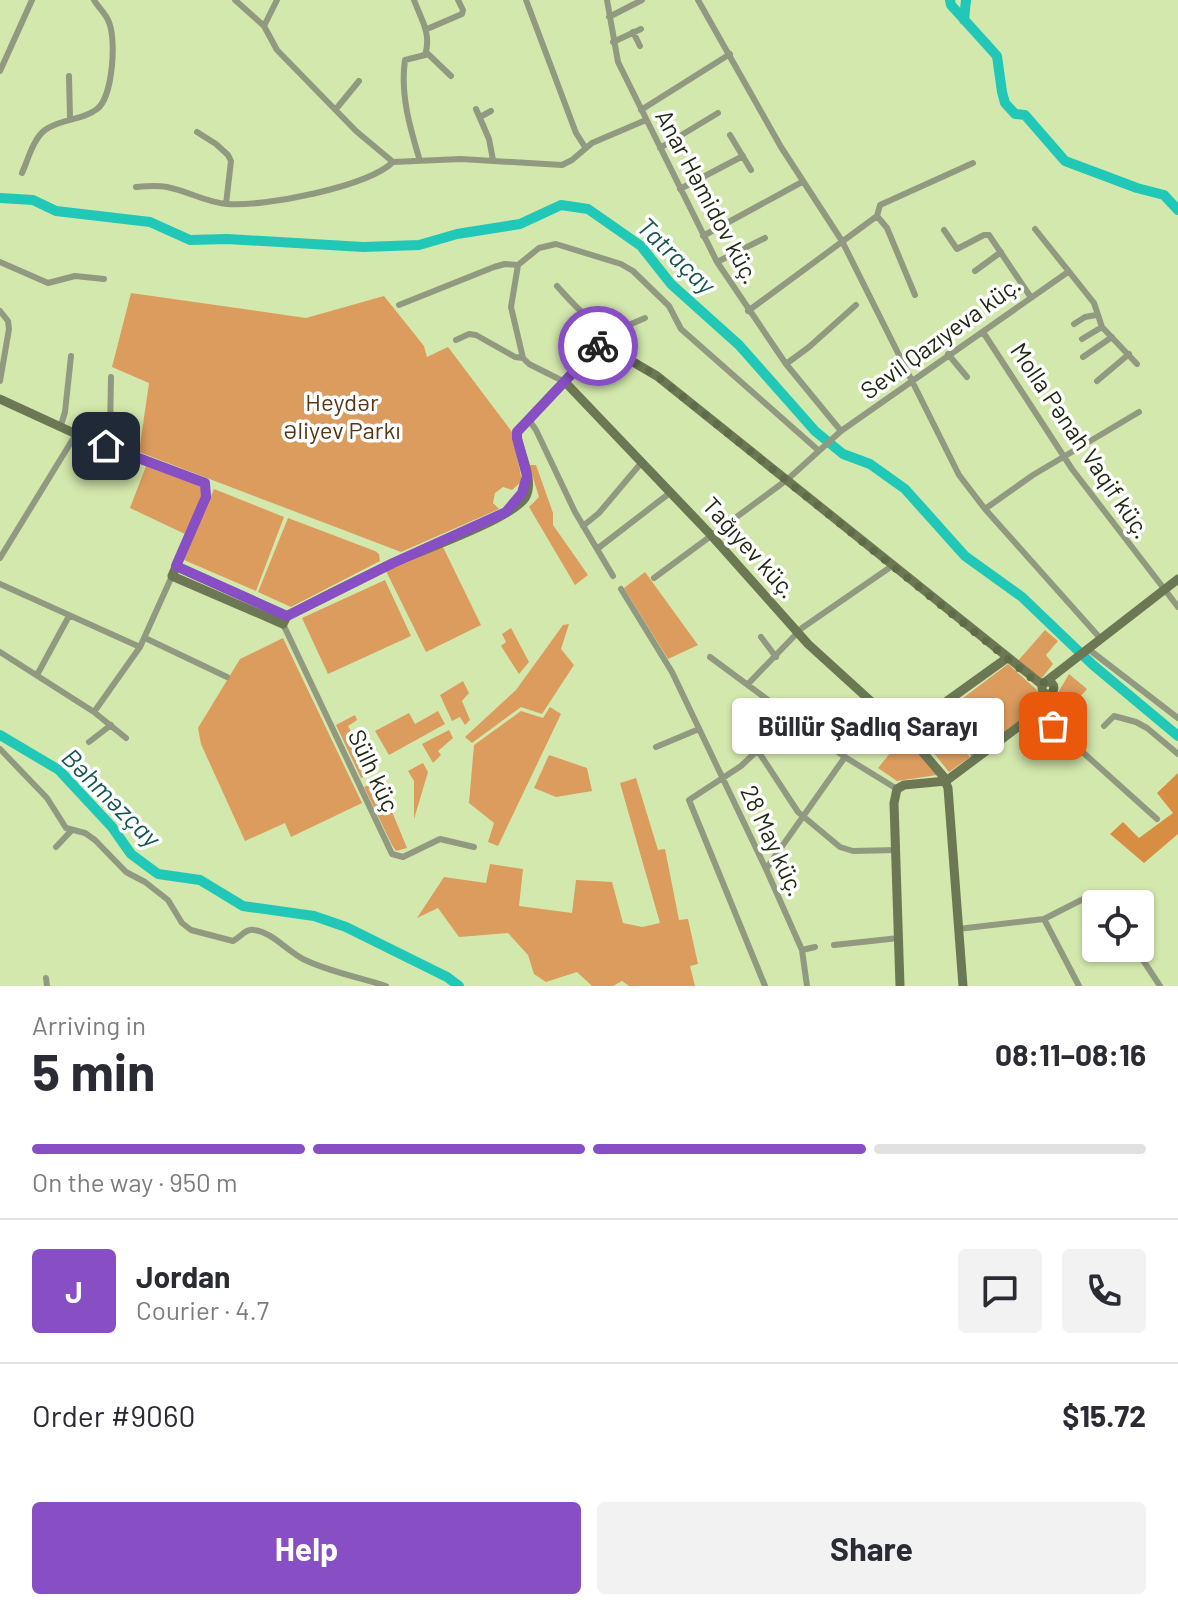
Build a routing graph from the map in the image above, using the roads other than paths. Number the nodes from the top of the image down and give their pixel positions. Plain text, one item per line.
1 (32, 0) edge
2 (94, 0) edge
3 (235, 0) edge
4 (277, 0) edge
5 (414, 0) edge
6 (458, 0) edge
7 (526, 0) edge
8 (607, 0) edge
9 (642, 0) edge
10 (698, 0) edge
11 (609, 17) junction
12 (264, 26) junction
13 (427, 29) junction
14 (641, 29) dead end
15 (633, 32) junction
16 (613, 42) junction
17 (640, 46) dead end
18 (427, 53) junction
19 (730, 54) junction
20 (0, 71) edge
21 (69, 76) dead end
22 (451, 76) dead end
23 (359, 81) dead end
24 (336, 109) junction
25 (476, 109) dead end
26 (641, 110) junction
27 (491, 111) dead end
28 (718, 113) dead end
29 (480, 117) junction
30 (70, 118) junction
31 (646, 120) junction
32 (197, 132) dead end
33 (730, 135) dead end
34 (585, 147) junction
35 (660, 148) junction
36 (743, 156) junction
37 (493, 160) junction
38 (420, 161) junction
39 (393, 162) junction
40 (973, 163) dead end
41 (751, 170) dead end
42 (22, 173) dead end
43 (802, 182) junction
44 (136, 187) dead end
45 (680, 189) junction
46 (226, 204) junction
47 (877, 216) junction
48 (1035, 229) dead end
49 (944, 230) dead end
50 (703, 236) junction
51 (765, 238) dead end
52 (842, 241) junction
53 (1001, 252) junction
54 (0, 262) edge
55 (717, 262) junction
56 (518, 265) junction
57 (975, 271) dead end
58 (1068, 272) junction
59 (104, 279) dead end
60 (557, 286) dead end
61 (915, 295) dead end
62 (1030, 296) junction
63 (399, 305) dead end
64 (856, 305) dead end
65 (0, 311) edge
66 (748, 311) junction
67 (1096, 315) junction
68 (645, 318) dead end
69 (1074, 324) dead end
70 (1102, 327) junction
71 (602, 328) junction
72 (983, 332) junction
73 (1112, 337) junction
74 (1082, 339) dead end
75 (456, 340) dead end
76 (604, 345) junction
77 (948, 354) junction
78 (1129, 354) junction
79 (71, 356) dead end
80 (1083, 357) dead end
81 (523, 358) junction
82 (786, 364) junction
83 (1137, 364) dead end
84 (111, 377) dead end
85 (967, 377) dead end
86 (0, 381) edge
87 (913, 381) junction
88 (1097, 381) dead end
89 (565, 382) junction
90 (0, 399) edge
91 (1139, 412) dead end
92 (529, 420) junction
93 (60, 428) junction
94 (839, 433) junction
95 (76, 434) junction
96 (107, 447) junction
97 (819, 449) junction
98 (1064, 457) junction
99 (642, 462) junction
100 (788, 479) junction
101 (671, 492) junction
102 (985, 509) junction
103 (583, 526) junction
104 (711, 535) junction
105 (597, 549) junction
106 (0, 558) edge
107 (892, 566) junction
108 (174, 571) junction
109 (613, 576) dead end
110 (654, 578) dead end
111 (1178, 579) edge
112 (0, 584) edge
113 (621, 589) dead end
114 (1163, 590) junction
115 (1178, 607) edge
116 (69, 616) junction
117 (285, 620) junction
118 (798, 633) junction
119 (761, 637) dead end
120 (145, 638) junction
121 (1100, 638) junction
122 (140, 647) junction
123 (1087, 648) junction
124 (0, 652) edge
125 (710, 657) dead end
126 (776, 657) junction
127 (1007, 658) junction
128 (37, 675) junction
129 (227, 677) dead end
130 (748, 684) junction
131 (1048, 689) junction
132 (939, 707) junction
133 (1040, 710) junction
134 (94, 712) junction
135 (793, 717) junction
136 (1178, 718) edge
137 (111, 725) junction
138 (1104, 726) dead end
139 (699, 729) junction
140 (908, 735) junction
141 (126, 738) dead end
142 (89, 742) dead end
143 (656, 747) dead end
144 (0, 749) edge
145 (758, 751) junction
146 (1178, 754) edge
147 (845, 757) junction
148 (976, 758) junction
149 (723, 779) junction
150 (946, 781) junction
151 (897, 789) junction
152 (803, 817) junction
153 (1157, 819) dead end
154 (71, 831) junction
155 (56, 847) dead end
156 (474, 847) dead end
157 (896, 850) junction
158 (766, 869) junction
159 (1082, 899) edge
160 (1044, 919) junction
161 (958, 929) junction
162 (899, 938) junction
163 (834, 945) dead end
164 (815, 947) dead end
165 (802, 950) junction
166 (1144, 962) edge
167 (386, 986) edge
168 (765, 986) edge
169 (807, 986) edge
170 (900, 986) edge
171 (963, 986) edge
172 (1079, 986) edge
173 (1160, 986) edge

1 - 20 street
2 - 30 street
3 - 12 street
4 - 12 street
5 - 13 street
6 - 13 street
7 - 34 street
8 - 11 street, Anar Həmidov küç.
9 - 11 street
10 - 19 street
11 - 16 street, Anar Həmidov küç.
12 - 24 street
13 - 18 street
14 - 15 street
15 - 16 street
15 - 17 street
16 - 26 street, Anar Həmidov küç.
18 - 22 street
18 - 38 street
19 - 26 street
19 - 43 street
21 - 30 street
23 - 24 street
24 - 39 street
25 - 29 street
26 - 31 street, Anar Həmidov küç.
27 - 29 street
28 - 35 street
29 - 37 street
30 - 42 street
31 - 34 street
31 - 35 street, Anar Həmidov küç.
32 - 46 street
33 - 36 street
34 - 37 street
35 - 45 street, Anar Həmidov küç.
36 - 41 street
36 - 45 street
37 - 38 street
38 - 39 street
39 - 46 street
40 - 47 street
43 - 50 street
43 - 52 street
44 - 46 street
45 - 50 street, Anar Həmidov küç.
47 - 52 street
47 - 61 street
48 - 58 street
49 - 53 street
50 - 55 street, Anar Həmidov küç.
51 - 55 street
52 - 66 street
52 - 87 street
53 - 57 street
53 - 62 street
54 - 59 street
55 - 66 street, Anar Həmidov küç.
56 - 63 street
56 - 81 street
56 - 97 street
58 - 62 street, Sevil Qazıyeva küç.
58 - 67 street
60 - 71 street
62 - 72 street, Sevil Qazıyeva küç.
64 - 82 street
65 - 86 street
66 - 82 street, Anar Həmidov küç.
67 - 69 street
67 - 70 street
68 - 71 street
70 - 73 street
70 - 74 street
71 - 76 street
72 - 77 street, Sevil Qazıyeva küç.
72 - 98 street, Molla Pənah Vaqif küç.
73 - 78 street
73 - 80 street
75 - 81 street
76 - 89 street
76 - 100 street
77 - 85 street
77 - 87 street, Sevil Qazıyeva küç.
78 - 83 street
78 - 88 street
79 - 93 street
81 - 89 street
82 - 94 street, Anar Həmidov küç.
84 - 96 street
87 - 94 street, Sevil Qazıyeva küç.
87 - 102 street
89 - 92 street
89 - 99 street, Tağıyev küç.
90 - 93 street
91 - 98 street
92 - 103 street
92 - 117 street
93 - 95 street
94 - 97 street, Sevil Qazıyeva küç.
95 - 96 street
95 - 106 street
96 - 108 street
97 - 100 street
98 - 102 street
98 - 114 street, Molla Pənah Vaqif küç.
99 - 101 street, Tağıyev küç.
99 - 103 street
100 - 104 street
100 - 107 street
101 - 104 street, Tağıyev küç.
101 - 105 street
102 - 121 street
103 - 105 street
104 - 110 street
104 - 118 street, Tağıyev küç.
105 - 109 street
107 - 118 street
107 - 127 street
108 - 117 street
108 - 120 street
111 - 114 street
112 - 116 street
113 - 139 street, 28 May küç.
114 - 115 street, Molla Pənah Vaqif küç.
114 - 121 street
116 - 122 street
116 - 128 street
117 - 156 street, Sülh küç
118 - 126 street
118 - 140 street, Tağıyev küç.
119 - 126 street
120 - 122 street
120 - 129 street
121 - 123 street
122 - 134 street
123 - 131 street
123 - 136 street
124 - 128 street
125 - 130 street
126 - 130 street
127 - 131 street
127 - 132 street
128 - 134 street
130 - 135 street
131 - 133 street
132 - 140 street
132 - 148 street
133 - 148 street
133 - 153 street
134 - 137 street
135 - 145 street
135 - 147 street
137 - 141 street
137 - 142 street
138 - 146 street
139 - 143 street
139 - 149 street, 28 May küç.
140 - 150 street, Tağıyev küç.
144 - 154 street
145 - 149 street
145 - 152 street
147 - 151 street
147 - 152 street
148 - 150 street
149 - 158 street, 28 May küç.
149 - 168 street
150 - 151 street
150 - 161 street
151 - 157 street
152 - 157 street
152 - 158 street
154 - 155 street
154 - 167 street
157 - 162 street
158 - 165 street, 28 May küç.
159 - 160 street
160 - 161 street
160 - 172 street
161 - 171 street
162 - 163 street
162 - 170 street
164 - 165 street
165 - 169 street, 28 May küç.
166 - 173 street

